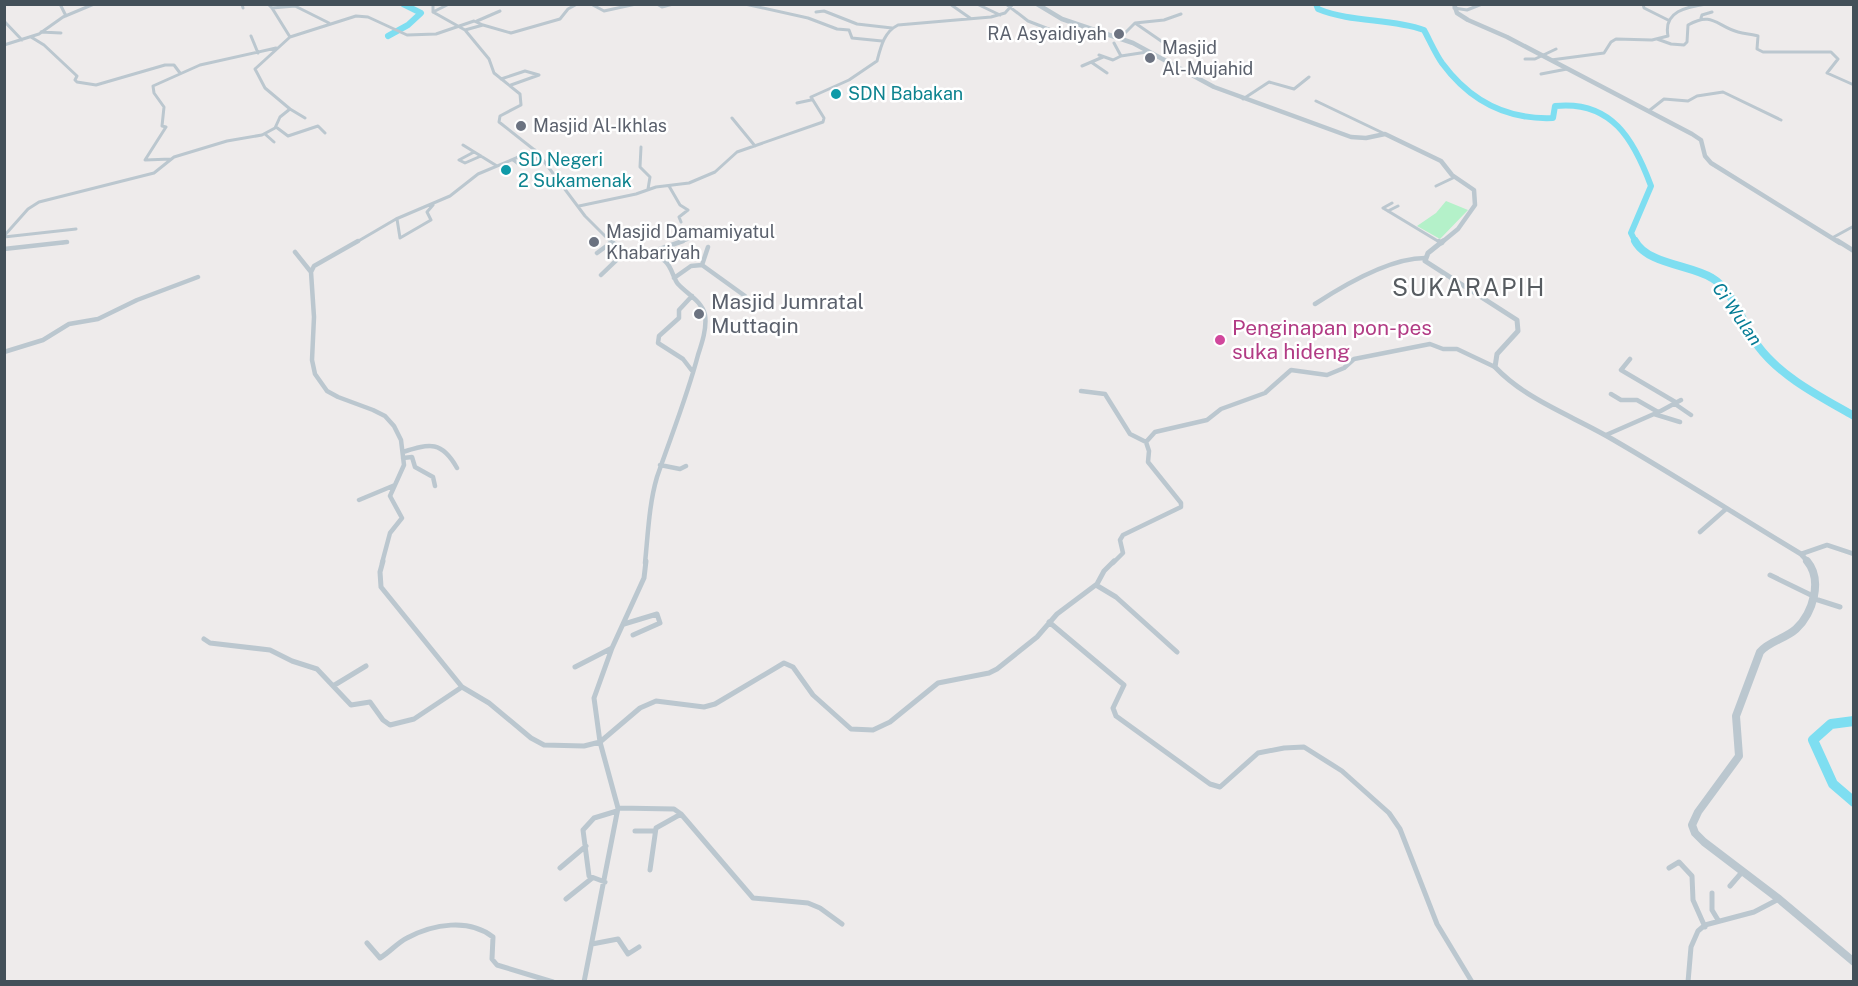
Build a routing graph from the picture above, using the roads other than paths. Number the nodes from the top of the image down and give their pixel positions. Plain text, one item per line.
1 (60, 4) edge
2 (94, 4) edge
3 (268, 4) edge
4 (433, 4) edge
5 (449, 4) edge
6 (577, 4) edge
7 (591, 4) edge
8 (636, 4) edge
9 (657, 4) edge
10 (672, 4) edge
11 (745, 4) edge
12 (950, 4) edge
13 (977, 4) edge
14 (1013, 4) edge
15 (1037, 4) edge
16 (1473, 4) edge
17 (1482, 4) edge
18 (1642, 4) edge
19 (1706, 4) edge
20 (1008, 6) edge
21 (1454, 6) edge
22 (272, 8) junction
23 (1478, 8) junction
24 (500, 11) dead end
25 (433, 12) junction
26 (816, 12) dead end
27 (1712, 12) dead end
28 (1181, 14) dead end
29 (1000, 15) junction
30 (66, 16) junction
31 (970, 18) junction
32 (1701, 18) junction
33 (1668, 20) junction
34 (4, 21) edge
35 (477, 21) junction
36 (329, 23) junction
37 (1136, 23) junction
38 (6, 25) edge
39 (483, 25) junction
40 (462, 28) junction
41 (892, 28) junction
42 (41, 32) junction
43 (61, 33) dead end
44 (251, 36) dead end
45 (31, 37) junction
46 (290, 37) junction
47 (1072, 38) dead end
48 (1120, 38) junction
49 (1657, 39) junction
50 (22, 40) junction
51 (882, 41) junction
52 (1114, 43) dead end
53 (4, 45) edge
54 (279, 47) junction
55 (1557, 49) dead end
56 (1147, 51) junction
57 (258, 53) junction
58 (1180, 54) dead end
59 (1098, 55) dead end
60 (1121, 56) junction
61 (1541, 56) junction
62 (1103, 57) junction
63 (1525, 59) dead end
64 (1548, 60) junction
65 (1091, 62) junction
66 (1082, 66) dead end
67 (1567, 69) junction
68 (180, 73) junction
69 (1107, 73) dead end
70 (1541, 74) dead end
71 (1309, 77) dead end
72 (501, 79) junction
73 (511, 85) junction
74 (1854, 85) edge
75 (1243, 99) junction
76 (811, 100) junction
77 (1316, 101) dead end
78 (798, 103) dead end
79 (290, 109) junction
80 (1650, 110) junction
81 (305, 118) dead end
82 (732, 118) dead end
83 (1781, 120) dead end
84 (276, 127) junction
85 (325, 133) dead end
86 (265, 134) junction
87 (1385, 134) junction
88 (274, 142) dead end
89 (463, 145) dead end
90 (755, 146) junction
91 (640, 147) dead end
92 (535, 150) junction
93 (474, 152) junction
94 (481, 156) junction
95 (541, 157) junction
96 (171, 159) junction
97 (513, 160) junction
98 (497, 166) junction
99 (1455, 177) junction
100 (559, 178) junction
101 (537, 186) dead end
102 (669, 186) junction
103 (1437, 186) dead end
104 (648, 189) junction
105 (435, 203) junction
106 (1392, 203) dead end
107 (579, 206) junction
108 (1398, 206) dead end
109 (1388, 211) junction
110 (397, 219) junction
111 (681, 222) dead end
112 (1854, 226) edge
113 (76, 229) dead end
114 (711, 231) dead end
115 (4, 237) edge
116 (1832, 238) junction
117 (67, 242) dead end
118 (612, 242) junction
119 (1442, 243) junction
120 (708, 247) dead end
121 (4, 249) edge
122 (626, 251) junction
123 (1854, 251) edge
124 (295, 252) dead end
125 (597, 253) dead end
126 (654, 256) junction
127 (1425, 258) junction
128 (702, 265) junction
129 (311, 272) junction
130 (601, 275) dead end
131 (198, 277) dead end
132 (674, 278) junction
133 (692, 296) junction
134 (745, 296) dead end
135 (1314, 304) dead end
136 (4, 352) edge
137 (1629, 359) dead end
138 (1496, 367) junction
139 (693, 375) junction
140 (1082, 391) dead end
141 (1611, 394) dead end
142 (1678, 402) junction
143 (1656, 413) junction
144 (1691, 415) dead end
145 (1680, 422) dead end
146 (1606, 435) junction
147 (1146, 442) junction
148 (403, 455) junction
149 (660, 465) junction
150 (686, 466) dead end
151 (457, 468) dead end
152 (395, 485) junction
153 (435, 486) dead end
154 (359, 500) dead end
155 (1726, 509) junction
156 (1700, 531) dead end
157 (1801, 554) junction
158 (1854, 554) edge
159 (1770, 575) dead end
160 (1098, 584) junction
161 (1815, 598) junction
162 (1840, 607) dead end
163 (1049, 622) junction
164 (624, 624) junction
165 (633, 635) dead end
166 (204, 639) dead end
167 (612, 648) junction
168 (1177, 652) dead end
169 (366, 666) dead end
170 (575, 667) dead end
171 (336, 684) junction
172 (462, 687) junction
173 (600, 742) junction
174 (618, 810) junction
175 (681, 814) junction
176 (634, 831) dead end
177 (654, 831) junction
178 (586, 846) junction
179 (560, 868) dead end
180 (1669, 868) dead end
181 (650, 870) dead end
182 (1743, 871) junction
183 (591, 879) junction
184 (604, 882) junction
185 (1730, 886) dead end
186 (1712, 893) dead end
187 (566, 899) dead end
188 (1779, 899) junction
189 (1718, 920) junction
190 (842, 924) dead end
191 (1705, 927) junction
192 (367, 943) dead end
193 (592, 944) junction
194 (639, 946) dead end
195 (1854, 962) edge
196 (553, 981) edge
197 (584, 981) edge
198 (1472, 981) edge
199 (1688, 981) edge

1 - 30 street
2 - 30 street
3 - 22 street
4 - 25 street
5 - 25 street
6 - 39 street
7 - 8 street
9 - 10 street
11 - 51 street
12 - 31 street
13 - 29 street
14 - 20 street
15 - 48 street
16 - 23 street
17 - 23 street
18 - 33 street
19 - 33 street
20 - 29 street
20 - 47 street
21 - 23 street
21 - 61 street
22 - 36 street
22 - 46 street
24 - 35 street
25 - 40 street
26 - 41 street
27 - 32 street
28 - 37 street
29 - 31 street
30 - 42 street
31 - 41 street
32 - 49 street
32 - 74 street
33 - 49 street
34 - 38 street
35 - 39 street
35 - 40 street
36 - 40 street
36 - 46 street
37 - 48 street
37 - 58 street
38 - 50 street
39 - 40 street
40 - 72 street
41 - 51 street
42 - 43 street
42 - 45 street
44 - 57 street
45 - 50 street
45 - 68 street
46 - 54 street
48 - 56 street
49 - 64 street
50 - 53 street
51 - 76 street
52 - 60 street
54 - 57 street
54 - 79 street
55 - 61 street
56 - 60 street
56 - 75 street
57 - 68 street
59 - 62 street
60 - 62 street
61 - 63 street
61 - 64 street
62 - 65 street
64 - 67 street
65 - 66 street
65 - 69 street
67 - 70 street
67 - 80 street
68 - 96 street
71 - 75 street
72 - 73 street
72 - 73 street
73 - 92 street
75 - 87 street
76 - 78 street
76 - 90 street
77 - 87 street
79 - 81 street
79 - 84 street
80 - 83 street
80 - 116 street
82 - 90 street
84 - 85 street
84 - 86 street
86 - 88 street
86 - 96 street
87 - 99 street
89 - 93 street
90 - 102 street
91 - 104 street
92 - 95 street
92 - 97 street
93 - 94 street
93 - 94 street
94 - 98 street
95 - 97 street
95 - 100 street
96 - 115 street
97 - 98 street
98 - 105 street
99 - 103 street
99 - 119 street
100 - 101 street
100 - 107 street
102 - 104 street
102 - 111 street
104 - 107 street
105 - 110 street
105 - 110 street
106 - 109 street
107 - 118 street
108 - 109 street
109 - 119 street
110 - 129 street
112 - 116 street
113 - 115 street
114 - 126 street
116 - 123 street
117 - 121 street
118 - 122 street
118 - 125 street
119 - 127 street
120 - 128 street
122 - 126 street
122 - 130 street
124 - 129 street
126 - 132 street
127 - 135 street
127 - 138 street
128 - 132 street
128 - 134 street
129 - 148 street
131 - 136 street
132 - 133 street
133 - 139 street
133 - 139 street
137 - 142 street
138 - 146 street
138 - 147 street
139 - 149 street
140 - 147 street
141 - 143 street
142 - 143 street
142 - 144 street
143 - 145 street
143 - 146 street
146 - 155 street
147 - 160 street
148 - 151 street
148 - 152 street
148 - 153 street
149 - 150 street
149 - 164 street
152 - 154 street
152 - 172 street
155 - 156 street
155 - 157 street
157 - 158 street
157 - 161 street
159 - 161 street
160 - 163 street
160 - 168 street
161 - 162 street
161 - 182 street
163 - 173 street
163 - 198 street
164 - 165 street
164 - 167 street
166 - 171 street
167 - 170 street
167 - 173 street
169 - 171 street
171 - 172 street
172 - 173 street
173 - 174 street
174 - 175 street
174 - 178 street
174 - 184 street
175 - 177 street
175 - 190 street
176 - 177 street
177 - 181 street
178 - 179 street
178 - 183 street
180 - 191 street
182 - 185 street
182 - 188 street
183 - 184 street
183 - 187 street
184 - 193 street
186 - 189 street
188 - 189 street
188 - 195 street
189 - 191 street
191 - 199 street
192 - 196 street
193 - 194 street
193 - 197 street

